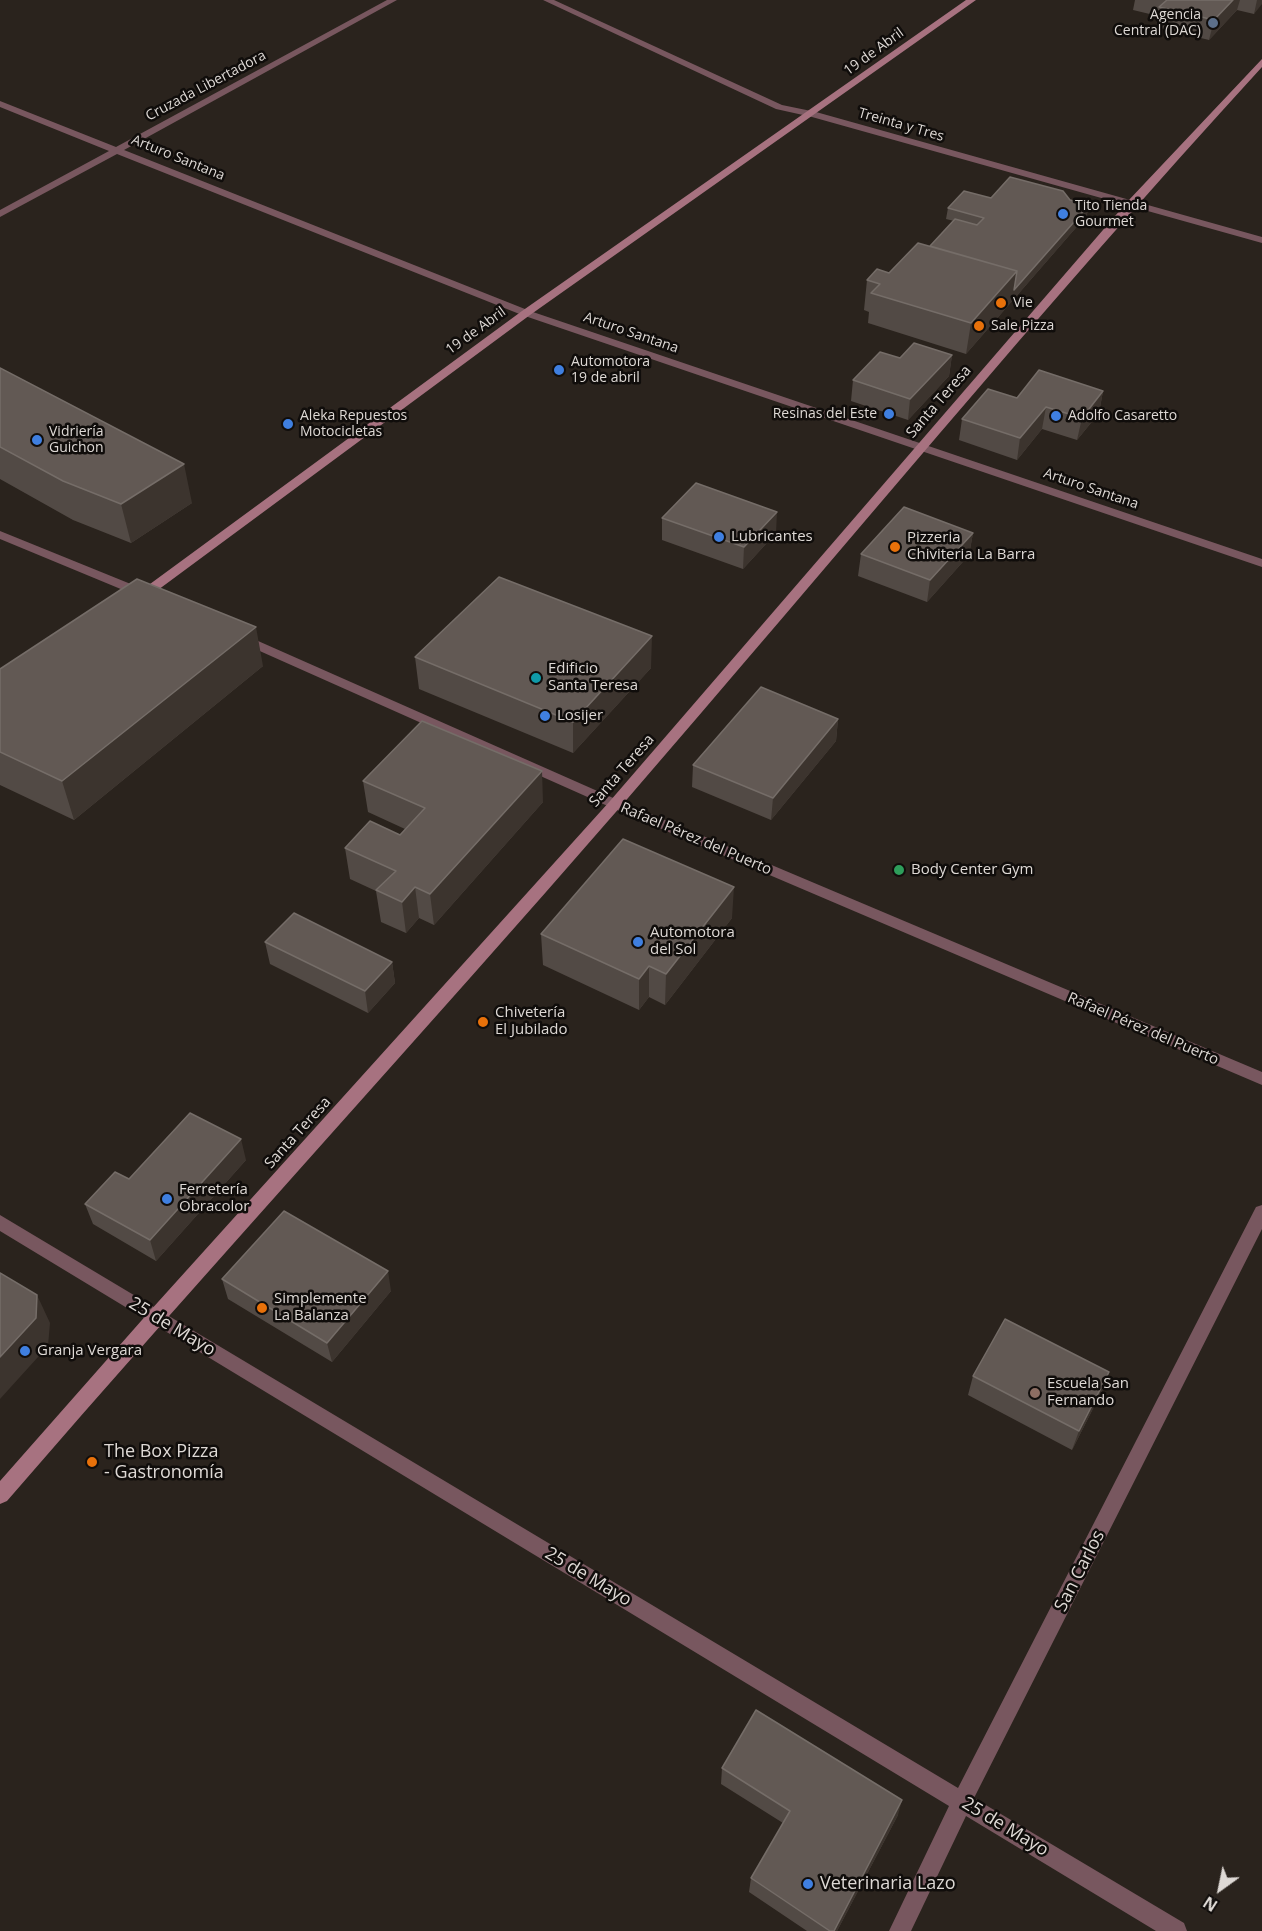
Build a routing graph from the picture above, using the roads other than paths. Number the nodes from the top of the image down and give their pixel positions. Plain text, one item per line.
1 (393, 0) edge
2 (547, 0) edge
3 (972, 0) edge
4 (1262, 62) edge
5 (0, 104) edge
6 (813, 114) junction
7 (116, 150) junction
8 (1132, 203) junction
9 (0, 214) edge
10 (1262, 240) edge
11 (526, 313) junction
12 (922, 447) junction
13 (0, 535) edge
14 (1262, 563) edge
15 (150, 597) junction
16 (125, 607) edge
17 (231, 633) edge
18 (615, 804) junction
19 (1262, 1079) edge
20 (1262, 1212) edge
21 (0, 1222) edge
22 (155, 1317) junction
23 (0, 1495) edge
24 (962, 1801) junction
25 (900, 1931) edge
26 (1176, 1931) edge

1 - 7 street, Cruzada Libertadora
2 - 6 street, Treinta y Tres
3 - 6 street, 19 de Abril
4 - 8 street, Santa Teresa
5 - 7 street, Arturo Santana
6 - 8 street, Treinta y Tres
6 - 11 street, 19 de Abril
7 - 9 street, Cruzada Libertadora
7 - 11 street, Arturo Santana
8 - 10 street, Treinta y Tres
8 - 12 street, Santa Teresa
11 - 12 street, Arturo Santana
11 - 15 street, 19 de Abril
12 - 14 street, Arturo Santana
12 - 18 street, Santa Teresa
13 - 15 street
15 - 16 street, 19 de Abril
17 - 18 street, Rafael Pérez del Puerto
18 - 19 street, Rafael Pérez del Puerto
18 - 22 street, Santa Teresa
20 - 24 street, San Carlos
21 - 22 street, 25 de Mayo
22 - 23 street, Santa Teresa
22 - 24 street, 25 de Mayo
24 - 25 street, San Carlos
24 - 26 street, 25 de Mayo

